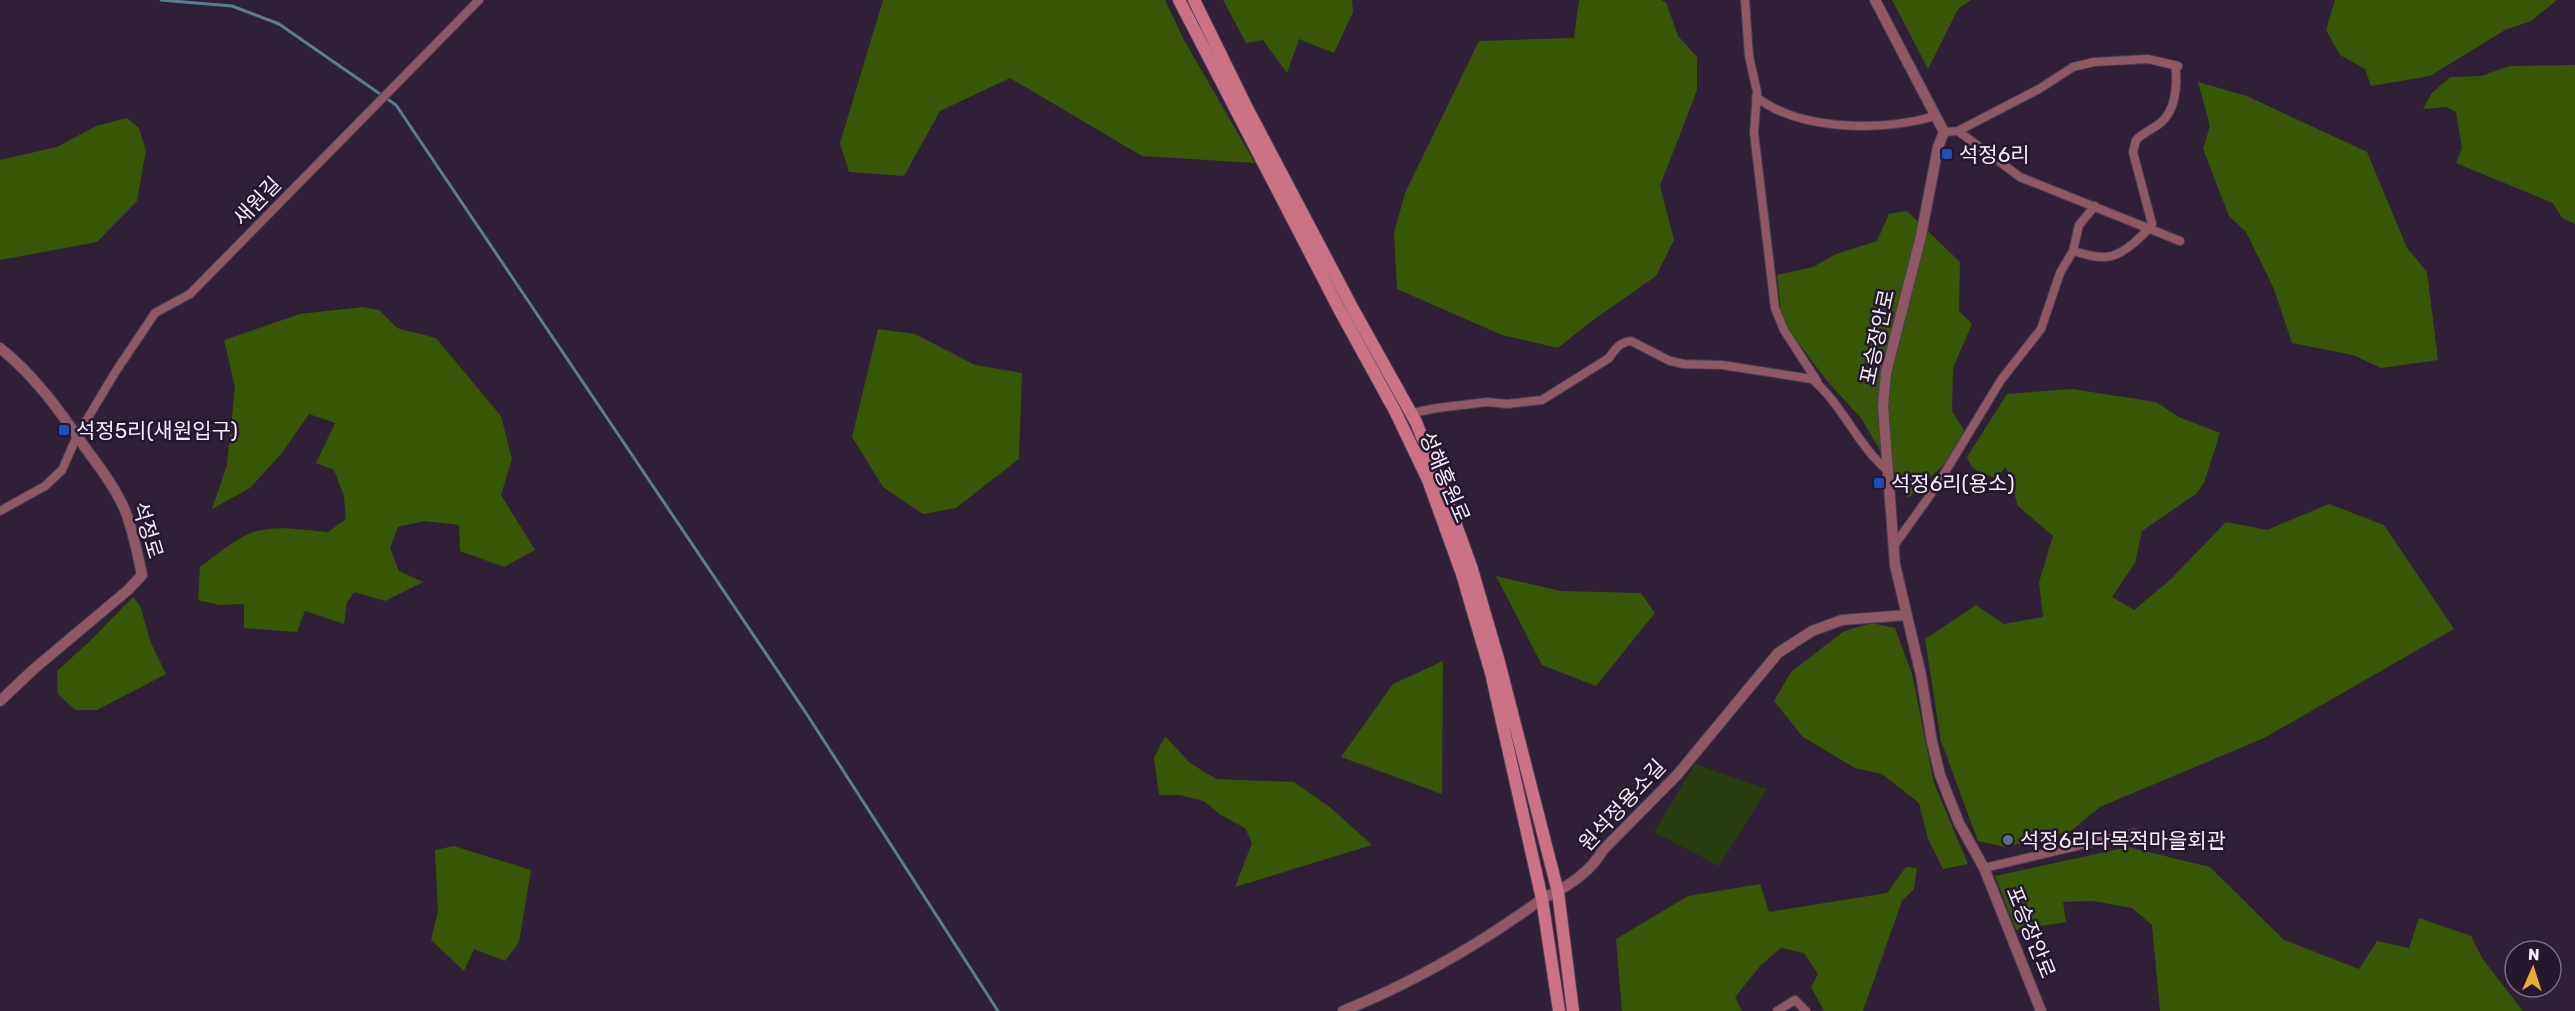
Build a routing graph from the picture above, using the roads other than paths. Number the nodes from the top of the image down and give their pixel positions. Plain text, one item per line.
1 (479, 0) edge
2 (1179, 0) edge
3 (1194, 0) edge
4 (1745, 0) edge
5 (1875, 0) edge
6 (1756, 97) junction
7 (1936, 116) junction
8 (1958, 130) junction
9 (1944, 132) junction
10 (2095, 206) junction
11 (2150, 229) junction
12 (2180, 241) dead end
13 (2073, 251) junction
14 (0, 348) edge
15 (1823, 388) junction
16 (1417, 412) dead end
17 (77, 436) junction
18 (1888, 471) junction
19 (0, 511) edge
20 (1893, 548) junction
21 (1907, 615) junction
22 (0, 701) edge
23 (2157, 838) dead end
24 (1984, 868) junction
25 (1558, 892) junction
26 (1542, 899) junction
27 (1343, 1011) edge
28 (1559, 1011) edge
29 (1573, 1011) edge
30 (1777, 1011) edge
31 (1806, 1011) edge
32 (2041, 1011) edge

1 - 17 street, 새원길
2 - 26 main road, 성해홍원로
3 - 25 main road, 성해홍원로
4 - 6 street
5 - 7 street
6 - 7 street
6 - 15 street
7 - 9 street
8 - 9 street
8 - 10 street
8 - 11 street
9 - 18 street, 포승장안로
10 - 11 street
10 - 13 street
11 - 12 street
11 - 13 street
13 - 20 street
14 - 17 street, 석정로
15 - 16 street
15 - 18 street
17 - 19 street, 새원길
17 - 22 street, 석정로
18 - 20 street, 포승장안로
20 - 21 street, 포승장안로
21 - 24 street, 포승장안로
21 - 25 street, 원석정용소길
23 - 24 street, 포승장안로
24 - 32 street, 포승장안로
25 - 26 street, 원석정용소길
25 - 29 main road, 성해홍원로
26 - 27 street, 원석정용소길
26 - 28 main road, 성해홍원로
30 - 31 street

